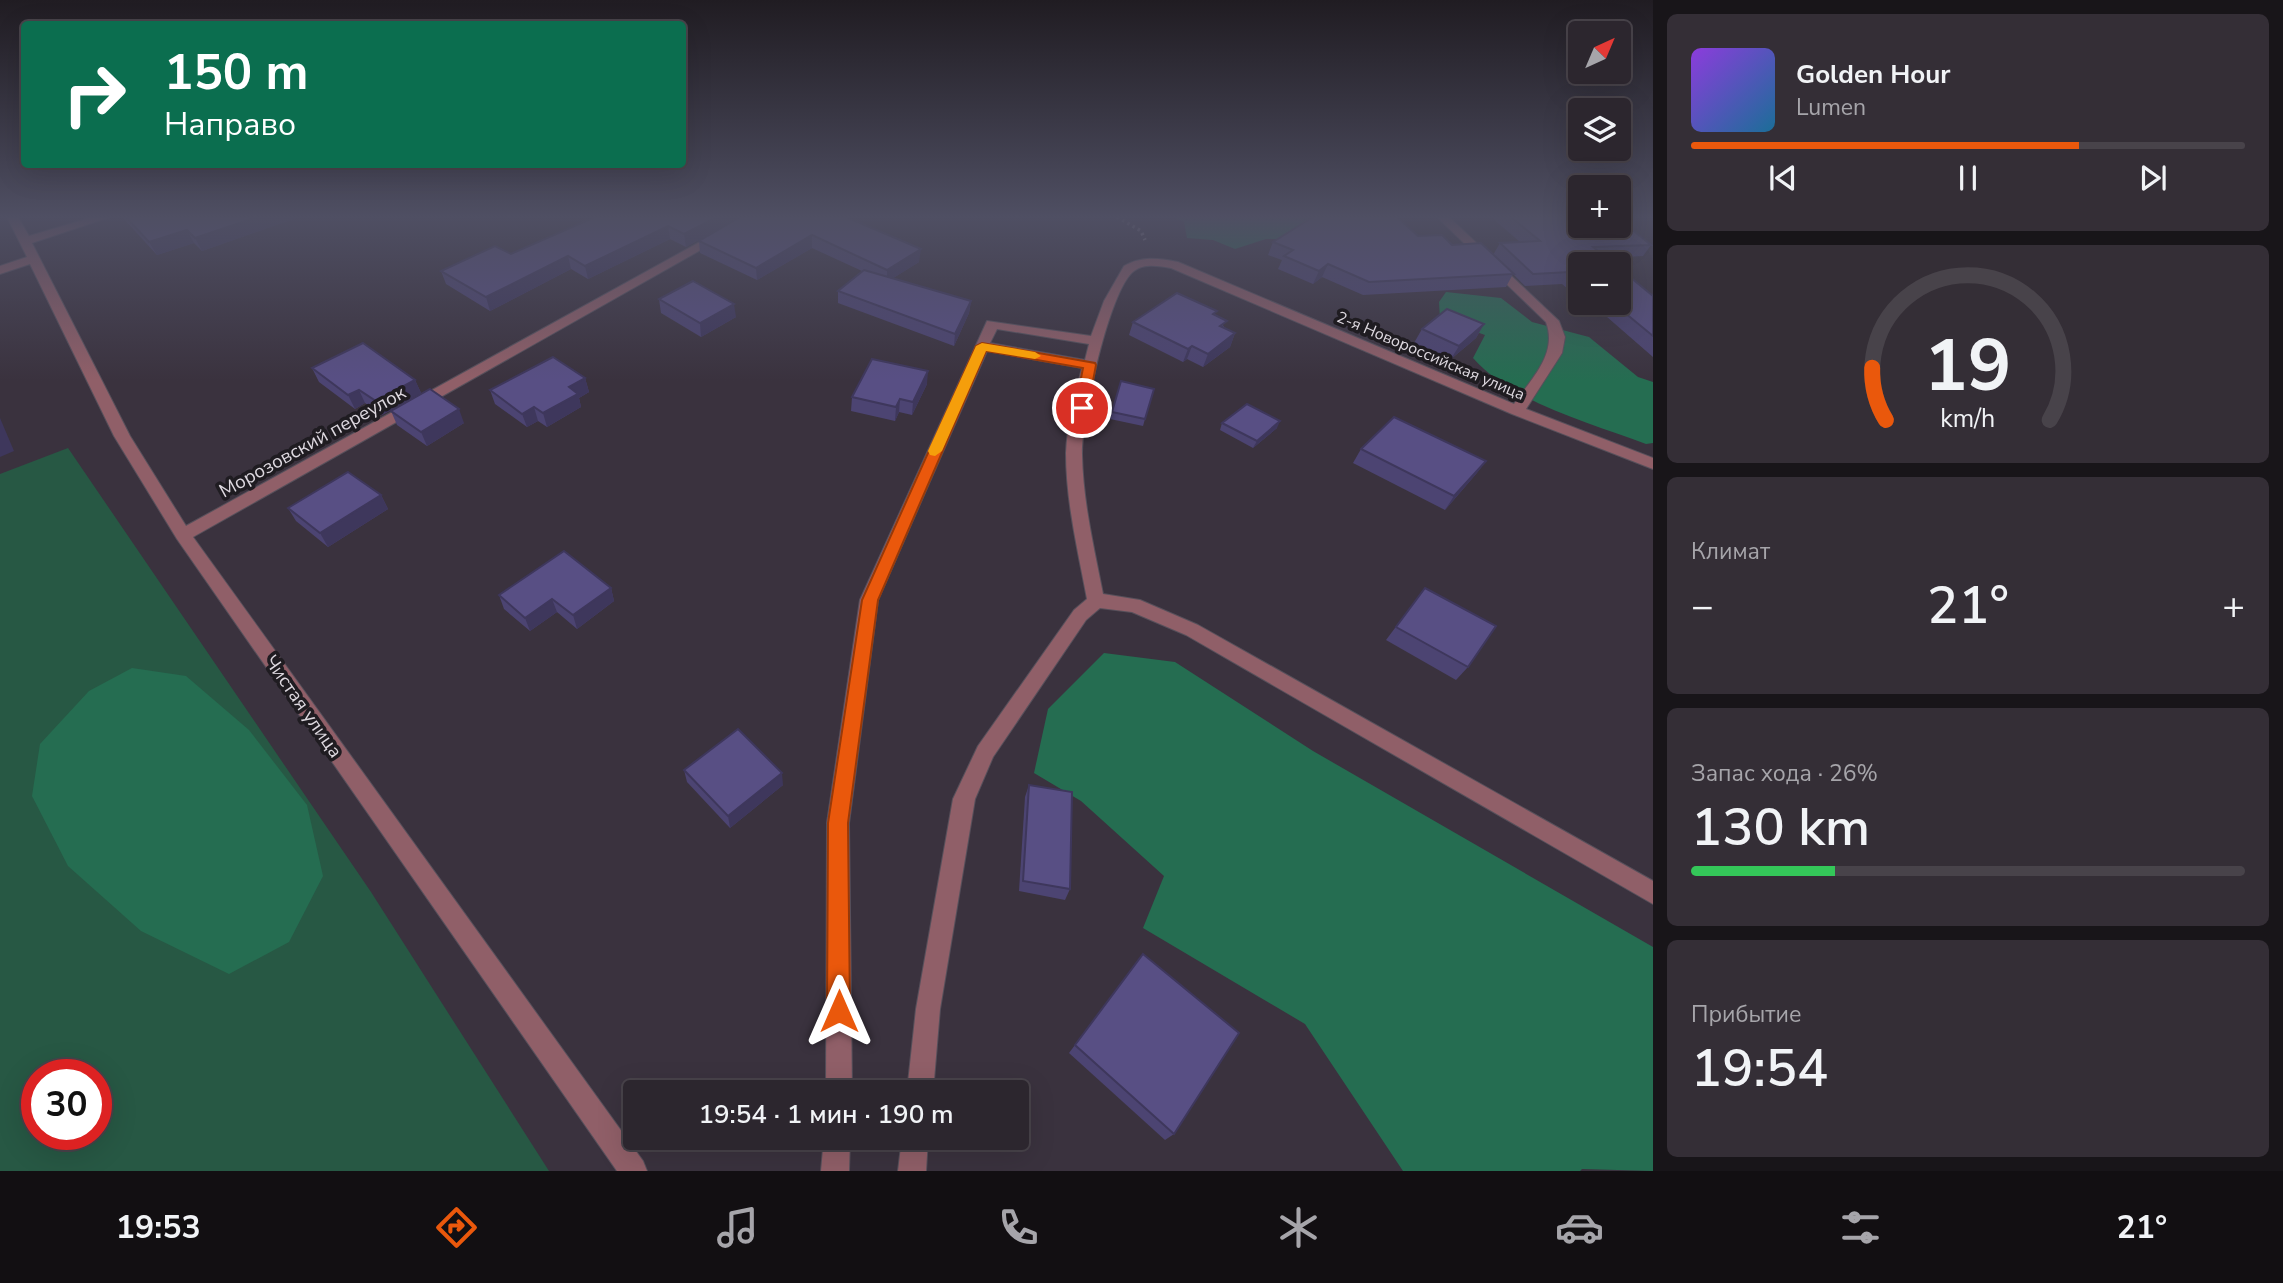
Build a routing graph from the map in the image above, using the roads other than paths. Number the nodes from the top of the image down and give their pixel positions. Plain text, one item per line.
1 (40, 272) edge
2 (655, 272) edge
3 (1126, 272) edge
4 (1191, 272) edge
5 (1500, 272) edge
6 (1095, 341) junction
7 (982, 346) junction
8 (1090, 365) junction
9 (1517, 411) junction
10 (1653, 464) edge
11 (183, 535) junction
12 (1096, 601) junction
13 (1653, 893) edge
14 (839, 1080) edge
15 (921, 1080) edge
16 (836, 1150) edge
17 (914, 1150) edge
18 (633, 1171) edge
19 (835, 1171) edge
20 (912, 1171) edge

1 - 11 street, Чистая улица
2 - 11 street, Морозовский переулок
3 - 6 street, 2-я Новороссийская улица
4 - 9 street, 2-я Новороссийская улица
5 - 9 street
6 - 7 street
6 - 8 street
7 - 8 street
7 - 14 street
8 - 12 street
9 - 10 street, 2-я Новороссийская улица
11 - 18 street, Чистая улица
12 - 13 street
12 - 15 street
16 - 19 street
17 - 20 street

